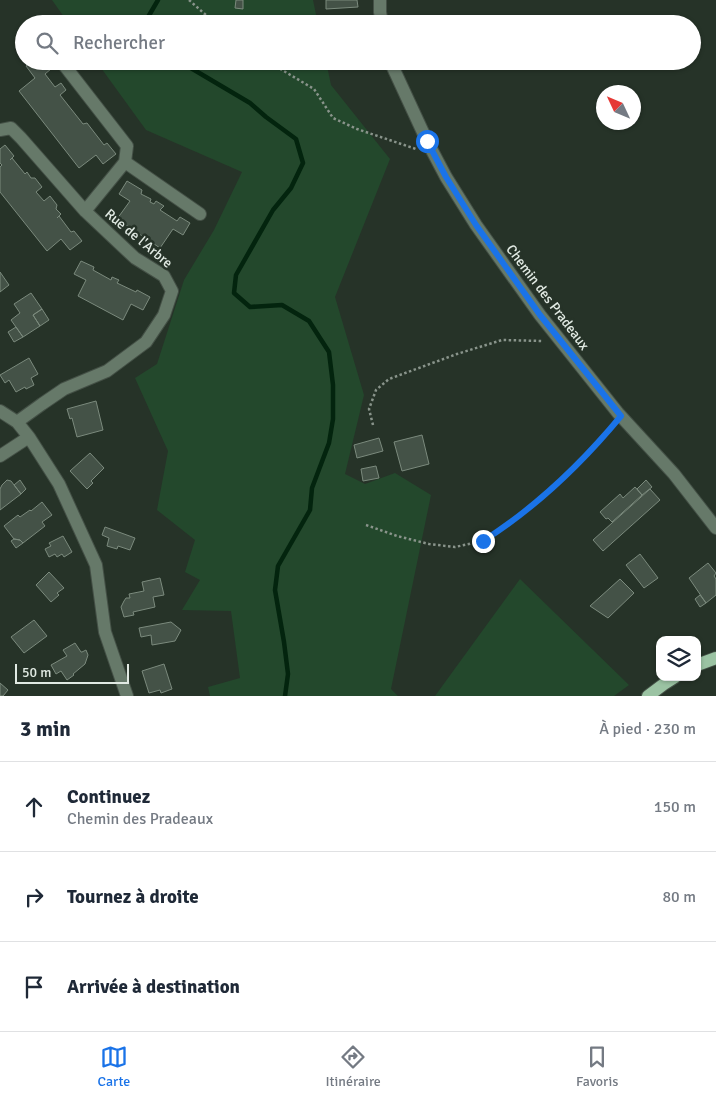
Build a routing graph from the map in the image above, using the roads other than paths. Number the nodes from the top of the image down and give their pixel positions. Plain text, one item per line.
1 (380, 0) edge
2 (380, 15) edge
3 (68, 70) edge
4 (394, 70) edge
5 (0, 130) edge
6 (125, 162) junction
7 (85, 211) junction
8 (200, 214) dead end
9 (0, 411) edge
10 (17, 422) junction
11 (29, 437) junction
12 (0, 456) edge
13 (716, 528) edge
14 (716, 658) edge
15 (701, 664) edge
16 (669, 681) edge
17 (127, 696) edge
18 (648, 696) edge

1 - 2 street
3 - 6 street
4 - 13 street, Chemin des Pradeaux
5 - 7 street, Rue de l'Arbre
6 - 7 street
6 - 8 street
7 - 10 street, Rue de l'Arbre
9 - 10 street
10 - 11 street
11 - 12 street
11 - 17 street
14 - 15 main road
16 - 18 main road

